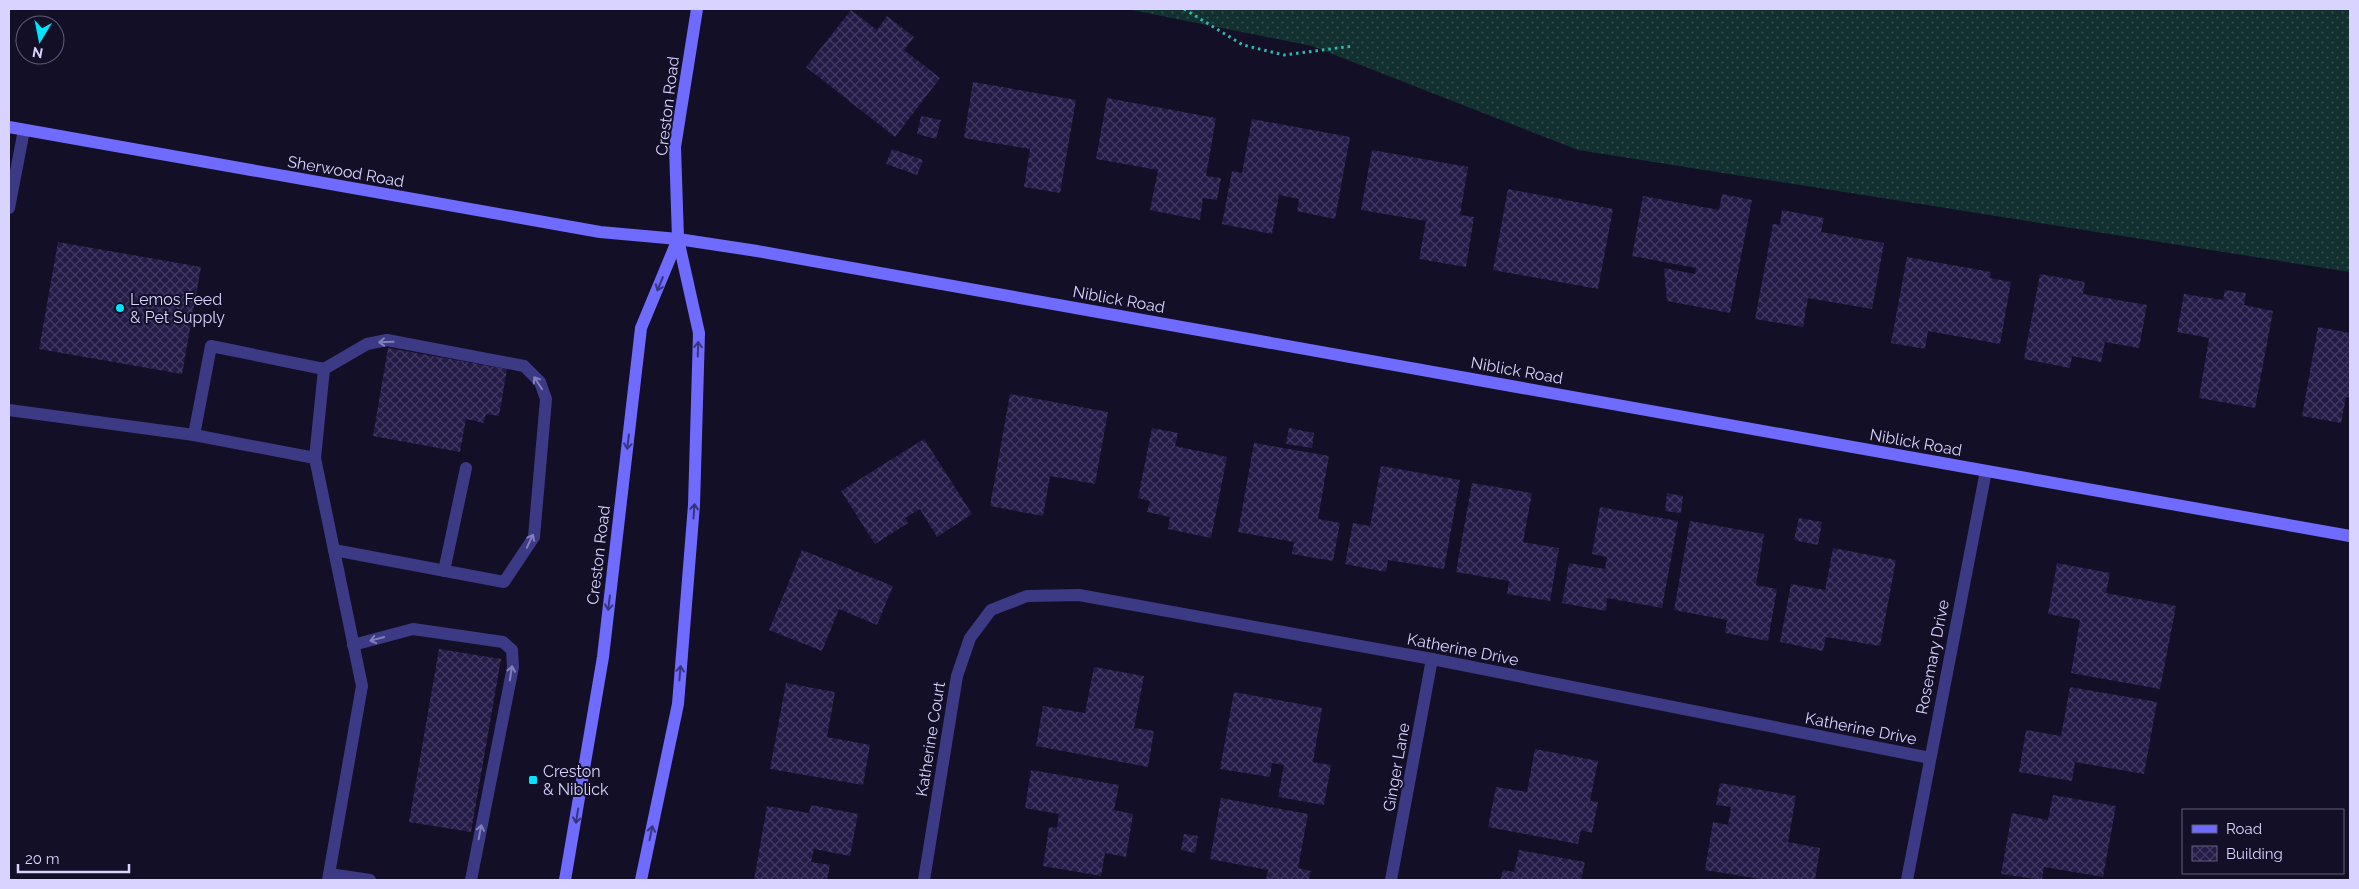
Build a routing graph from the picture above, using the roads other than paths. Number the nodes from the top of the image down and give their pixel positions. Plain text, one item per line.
1 (697, 9) edge
2 (9, 127) edge
3 (24, 130) junction
4 (9, 208) edge
5 (678, 239) junction
6 (324, 369) junction
7 (9, 410) edge
8 (194, 435) junction
9 (315, 458) junction
10 (466, 468) dead end
11 (1986, 470) junction
12 (2350, 536) edge
13 (334, 550) junction
14 (444, 571) junction
15 (991, 610) joint
16 (353, 645) junction
17 (1432, 659) junction
18 (1930, 758) junction
19 (329, 877) edge
20 (370, 880) edge
21 (471, 880) edge
22 (566, 880) edge
23 (640, 880) edge
24 (924, 880) edge
25 (1391, 880) edge
26 (1908, 880) edge

1 - 5 main road, Creston Road
2 - 3 main road, Sherwood Road
3 - 4 street
3 - 5 main road, Sherwood Road
5 - 11 main road, Niblick Road
5 -> 22 main road, Creston Road
23 -> 5 main road, Creston Road
6 - 8 street
6 - 9 street
14 -> 6 street
7 - 8 street
8 - 9 street
9 - 13 street
10 - 14 street
11 - 12 main road, Niblick Road
11 - 18 street, Rosemary Drive
13 - 14 street
13 - 16 street
15 - 17 street, Katherine Drive
15 - 24 street, Katherine Court
16 - 19 street
21 -> 16 street
17 - 18 street, Katherine Drive
17 - 25 street, Ginger Lane
18 - 26 street, Rosemary Drive
19 - 20 street

